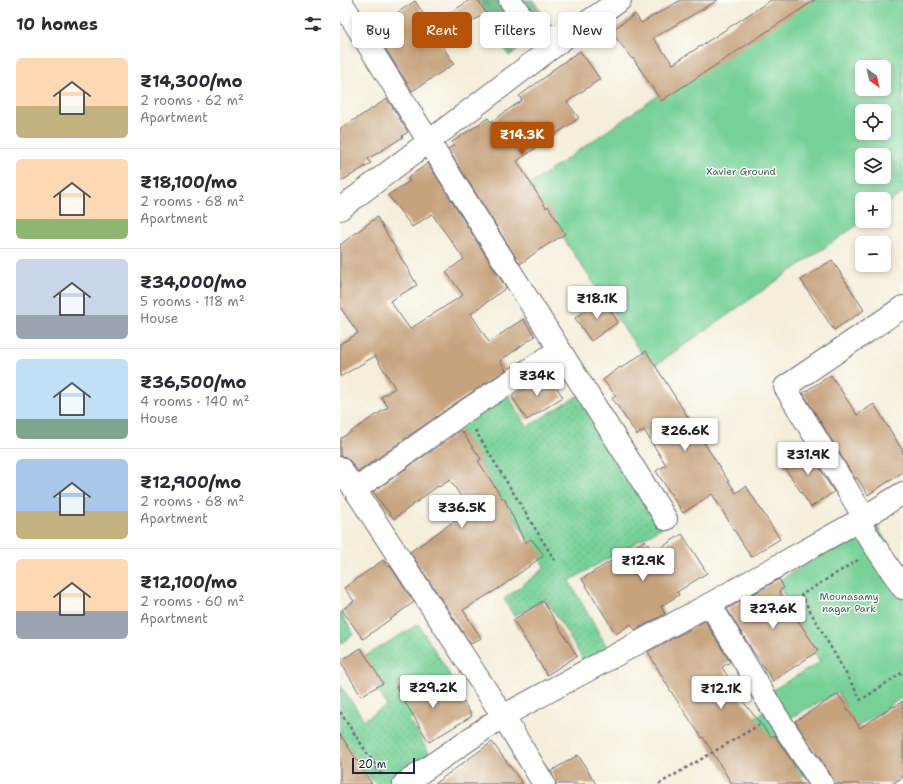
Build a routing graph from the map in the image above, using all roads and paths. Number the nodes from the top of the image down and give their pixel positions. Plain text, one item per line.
1 (340, 0) edge
2 (510, 0) edge
3 (620, 0) edge
4 (602, 12) edge
5 (558, 35) edge
6 (558, 43) edge
7 (429, 141) junction
8 (340, 209) edge
9 (903, 307) edge
10 (559, 350) junction
11 (464, 412) junction
12 (340, 468) edge
13 (355, 490) junction
14 (903, 494) edge
15 (666, 519) dead end
16 (861, 519) junction
17 (878, 548) junction
18 (555, 561) dead end
19 (903, 588) edge
20 (710, 604) junction
21 (903, 672) edge
22 (340, 712) edge
23 (776, 715) junction
24 (503, 716) junction
25 (394, 781) edge
26 (544, 784) edge
27 (659, 784) edge
28 (822, 784) edge

1 - 7 street
2 - 5 street
3 - 4 street
6 - 7 street
7 - 8 street
7 - 10 street
9 - 16 street
10 - 11 street
10 - 15 street
11 - 13 street
11 - 18 path
12 - 13 street
13 - 24 street
14 - 16 street
16 - 17 street
16 - 20 street
17 - 19 street
17 - 21 path
20 - 23 street
20 - 24 street
22 - 25 path
23 - 27 path
23 - 28 street
24 - 25 street
24 - 26 street

